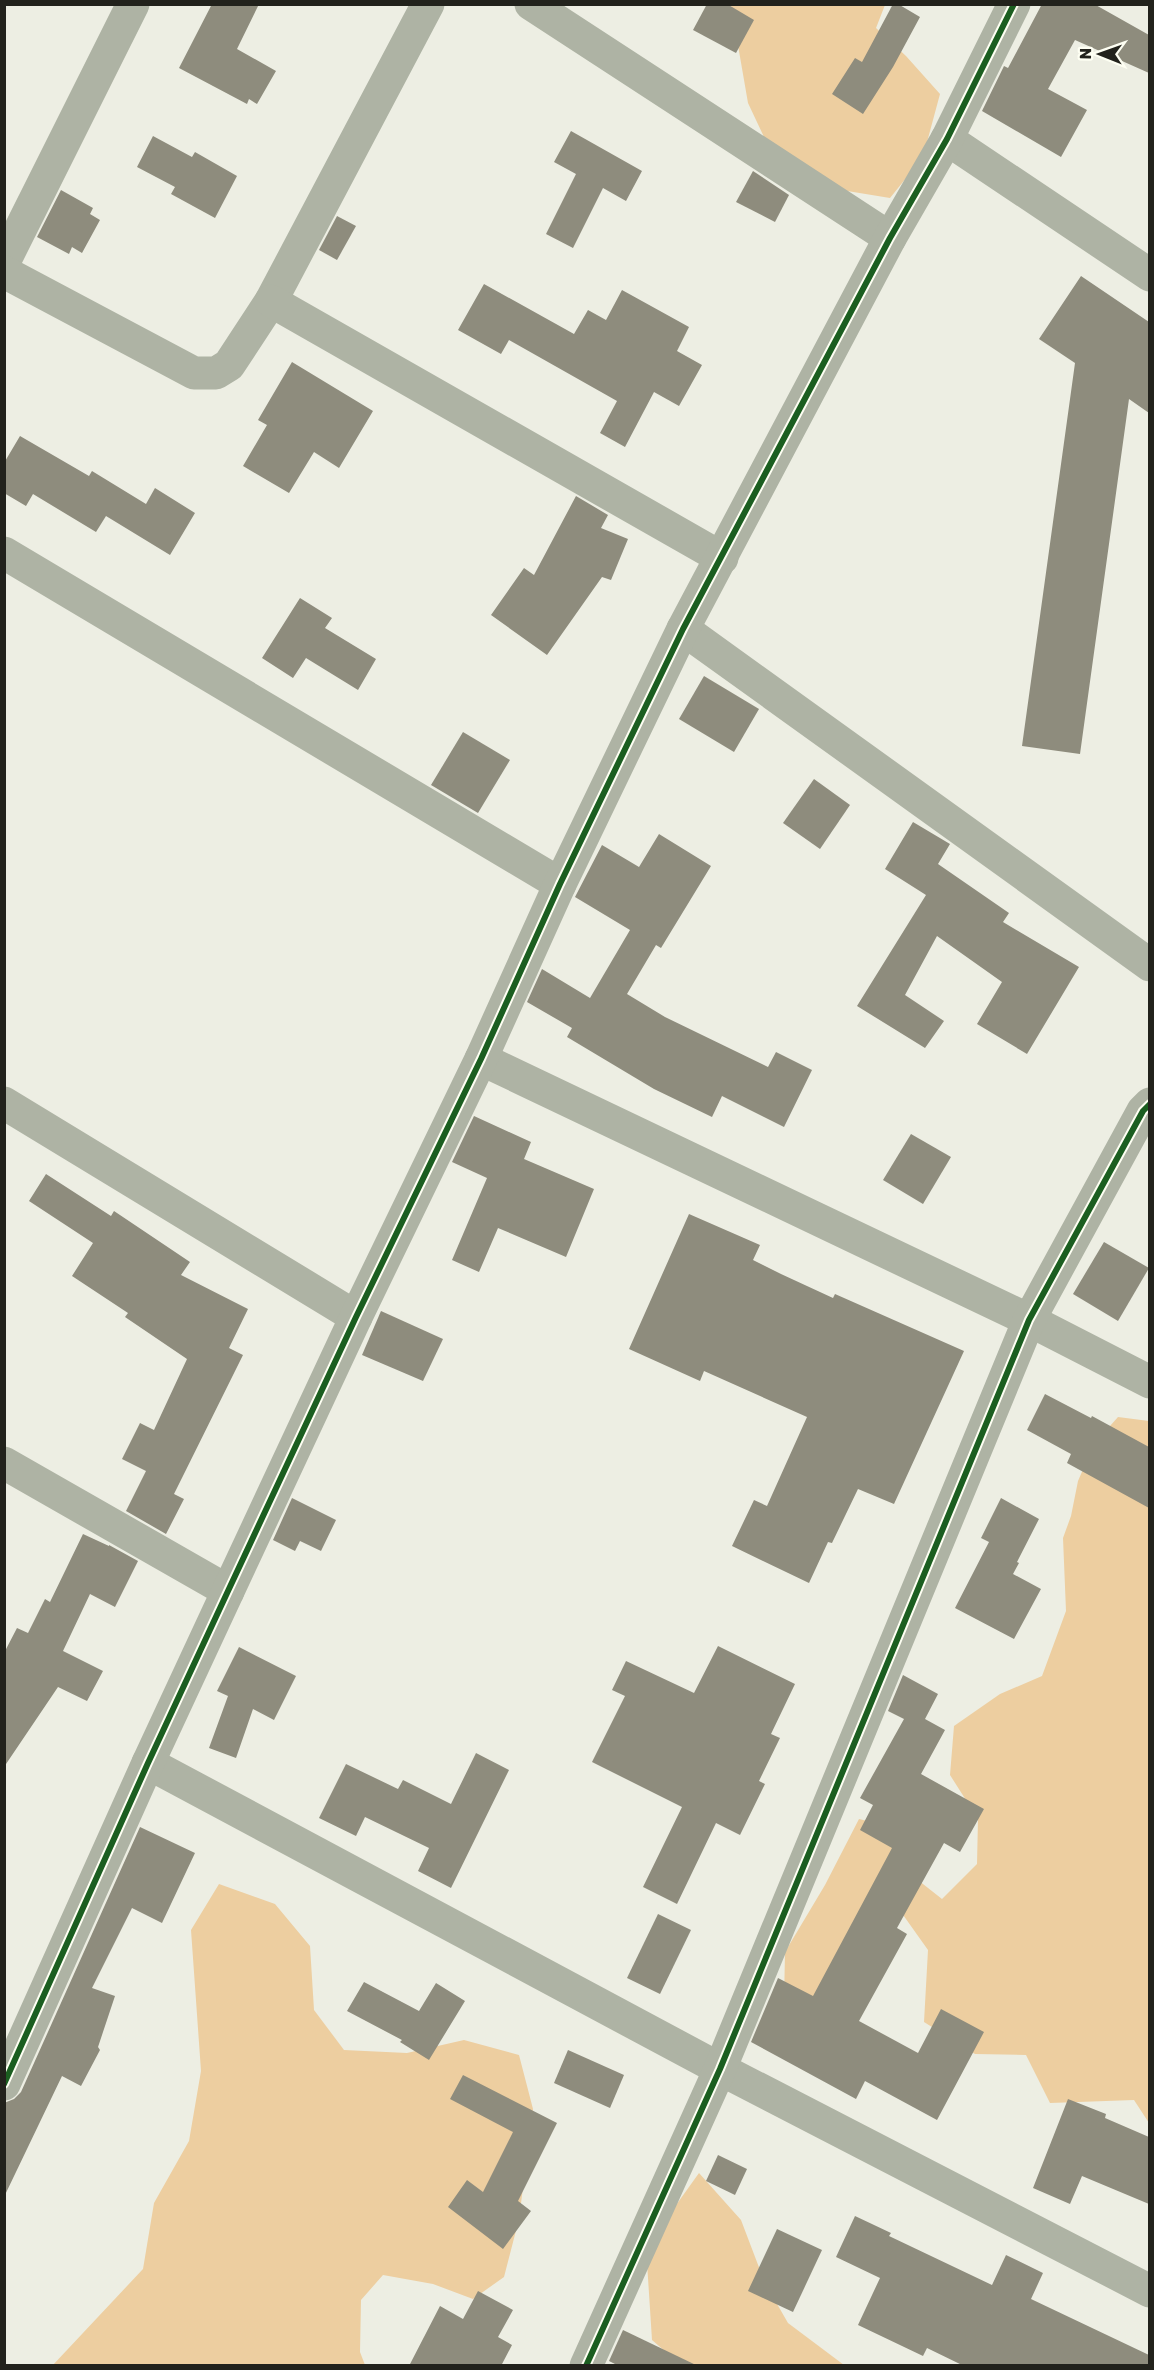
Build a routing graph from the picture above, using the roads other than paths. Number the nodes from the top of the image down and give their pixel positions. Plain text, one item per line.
1 (133, 4) edge
2 (428, 4) edge
3 (531, 4) edge
4 (1014, 4) edge
5 (947, 139) junction
6 (890, 238) junction
7 (4, 262) edge
8 (4, 272) edge
9 (1149, 275) edge
10 (271, 301) junction
11 (4, 553) edge
12 (722, 558) junction
13 (683, 629) junction
14 (560, 884) junction
15 (1149, 965) edge
16 (481, 1059) junction
17 (4, 1103) edge
18 (1149, 1104) edge
19 (356, 1317) junction
20 (1029, 1320) junction
21 (1149, 1382) edge
22 (4, 1463) edge
23 (228, 1591) junction
24 (148, 1763) junction
25 (720, 2069) junction
26 (4, 2084) edge
27 (1149, 2291) edge
28 (586, 2366) edge

1 - 7 street
2 - 10 street
3 - 6 street
4 - 5 street
5 - 6 street
5 - 9 street
6 - 12 street
8 - 10 street
10 - 12 street
11 - 14 street
12 - 13 street
13 - 14 street
13 - 15 street
14 - 16 street
16 - 19 street
16 - 20 street
17 - 19 street
18 - 20 street
19 - 23 street
20 - 21 street
20 - 25 street
22 - 23 street
23 - 24 street
24 - 25 street
24 - 26 street
25 - 27 street
25 - 28 street

